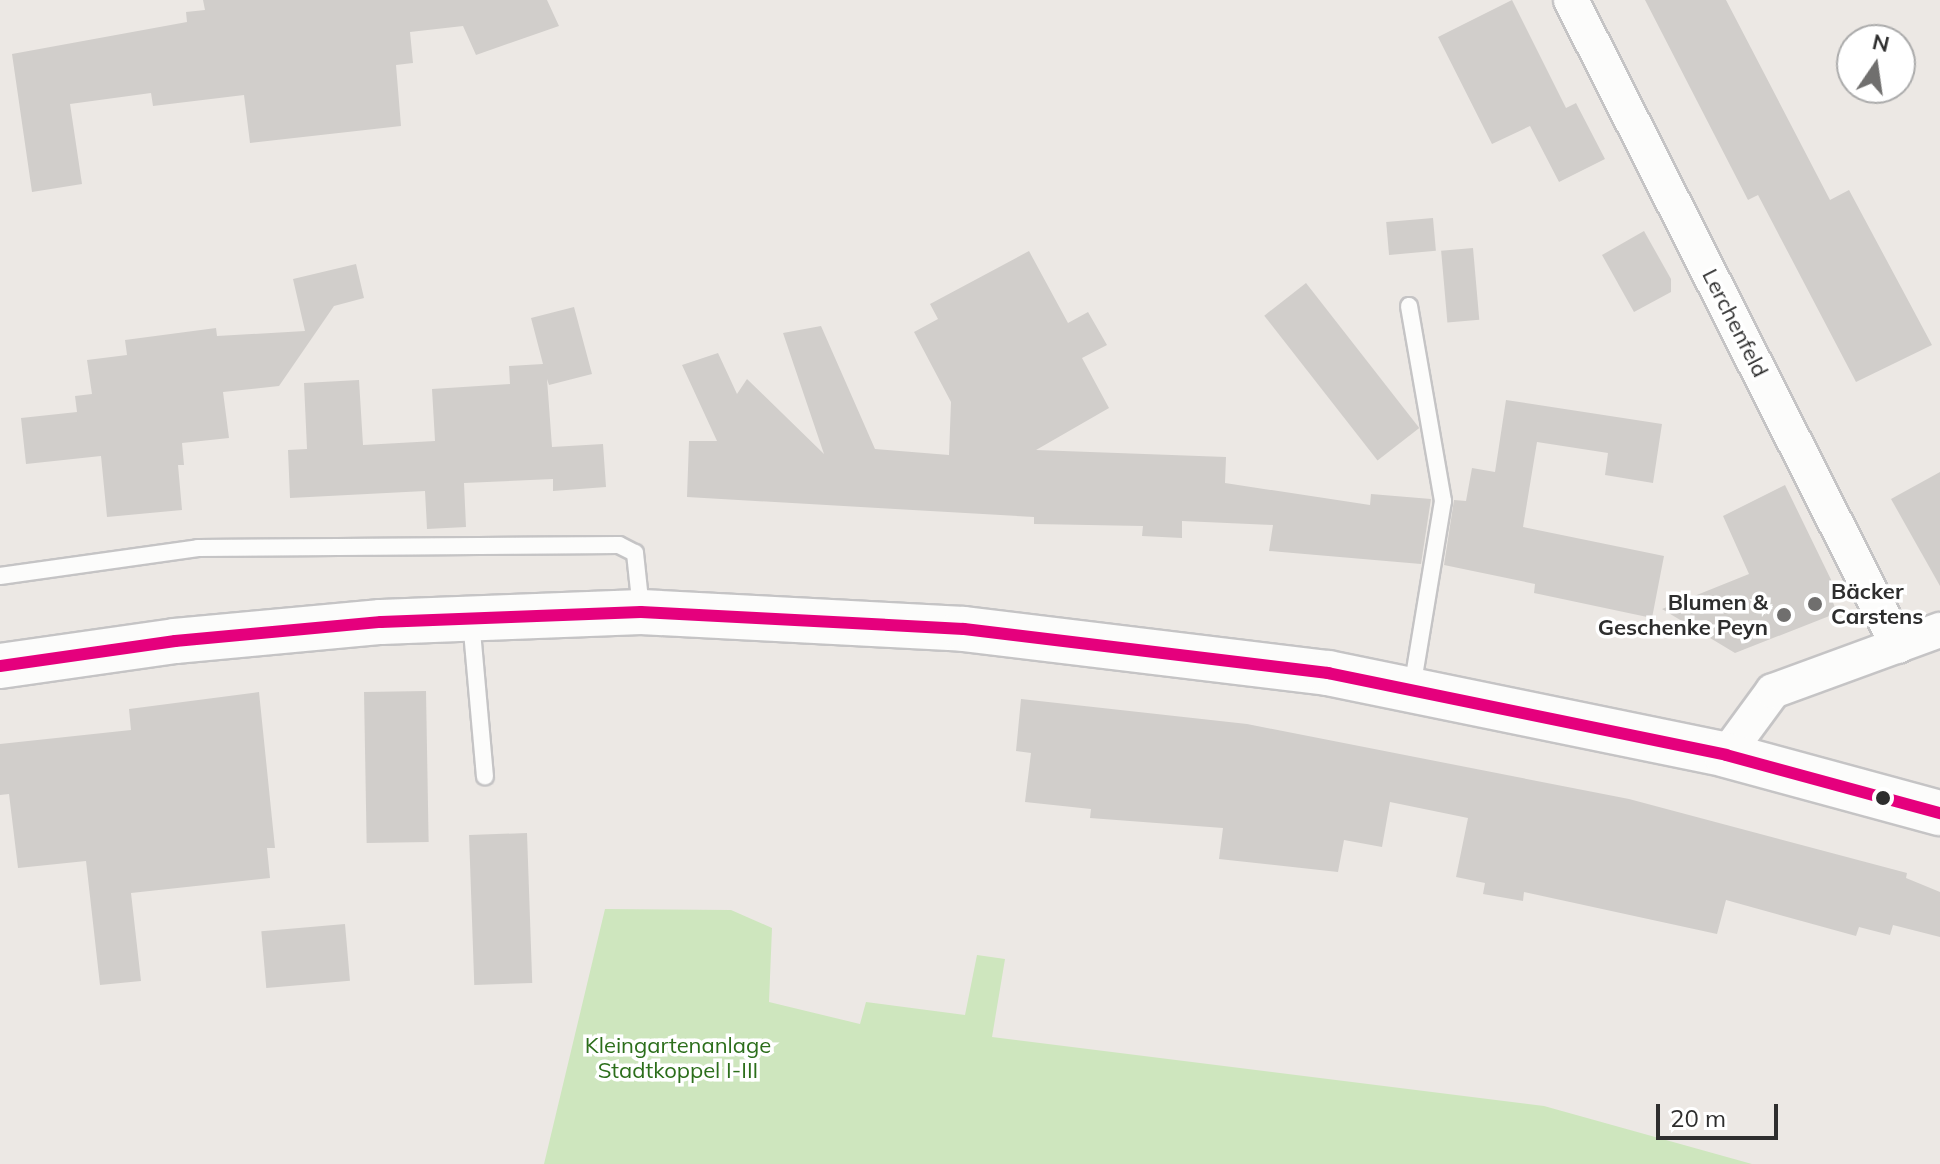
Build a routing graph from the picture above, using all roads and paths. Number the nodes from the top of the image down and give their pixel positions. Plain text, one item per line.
1 (1571, 0) edge
2 (1409, 306) dead end
3 (0, 576) edge
4 (641, 612) junction
5 (471, 619) junction
6 (1940, 630) edge
7 (1898, 646) junction
8 (0, 666) edge
9 (1412, 690) junction
10 (1726, 755) junction
11 (485, 776) dead end
12 (1940, 813) edge

1 - 7 street, Lerchenfeld
2 - 9 lane
3 - 4 lane
4 - 5 street
4 - 9 street
5 - 8 street
5 - 11 lane
6 - 7 street
7 - 10 street
9 - 10 street
10 - 12 street

